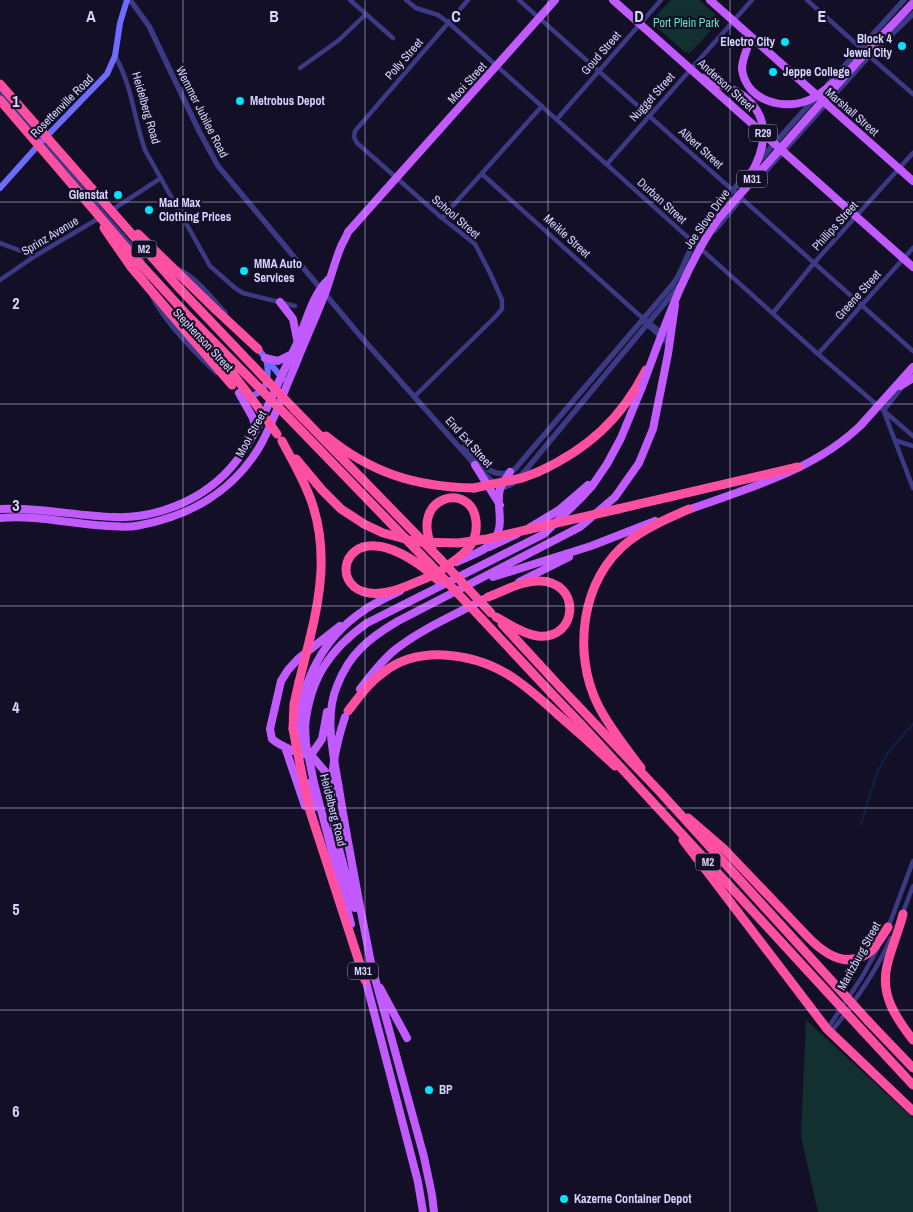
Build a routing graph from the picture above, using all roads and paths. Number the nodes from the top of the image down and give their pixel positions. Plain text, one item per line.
1 (128, 0) edge
2 (350, 0) edge
3 (406, 0) edge
4 (468, 0) edge
5 (519, 0) edge
6 (555, 0) edge
7 (613, 0) edge
8 (661, 0) edge
9 (710, 0) edge
10 (752, 0) edge
11 (807, 0) edge
12 (903, 0) edge
13 (913, 3) edge
14 (913, 9) edge
15 (366, 14) junction
16 (913, 14) edge
17 (539, 18) junction
18 (734, 21) junction
19 (449, 23) junction
20 (640, 24) junction
21 (750, 36) junction
22 (393, 38) dead end
23 (861, 48) junction
24 (114, 56) junction
25 (869, 56) junction
26 (857, 62) junction
27 (497, 65) junction
28 (300, 68) dead end
29 (691, 68) junction
30 (598, 70) junction
31 (700, 76) junction
32 (0, 84) edge
33 (0, 92) edge
34 (913, 94) edge
35 (817, 96) junction
36 (0, 100) edge
37 (825, 104) junction
38 (542, 106) junction
39 (649, 114) junction
40 (557, 119) junction
41 (355, 131) joint
42 (42, 142) junction
43 (775, 144) junction
44 (783, 151) junction
45 (913, 154) edge
46 (607, 164) junction
47 (899, 169) junction
48 (482, 174) junction
49 (161, 178) junction
50 (396, 178) junction
51 (913, 181) edge
52 (0, 188) edge
53 (96, 194) junction
54 (737, 195) junction
55 (90, 205) junction
56 (105, 215) junction
57 (857, 217) junction
58 (442, 218) junction
59 (0, 243) edge
60 (693, 243) junction
61 (913, 248) edge
62 (702, 251) junction
63 (35, 256) junction
64 (141, 258) junction
65 (904, 258) junction
66 (814, 264) junction
67 (913, 267) edge
68 (330, 278) junction
69 (0, 280) edge
70 (319, 288) junction
71 (677, 288) junction
72 (325, 294) junction
73 (280, 302) junction
74 (862, 305) junction
75 (295, 306) dead end
76 (773, 313) junction
77 (188, 316) junction
78 (646, 322) junction
79 (298, 341) junction
80 (669, 342) junction
81 (657, 347) junction
82 (258, 350) junction
83 (913, 351) edge
84 (818, 354) junction
85 (290, 355) junction
86 (266, 359) junction
87 (913, 368) edge
88 (281, 377) junction
89 (913, 377) edge
90 (232, 385) junction
91 (284, 390) junction
92 (892, 392) junction
93 (238, 393) junction
94 (415, 396) junction
95 (884, 410) junction
96 (296, 412) junction
97 (263, 414) junction
98 (273, 418) junction
99 (436, 419) junction
100 (256, 430) junction
101 (913, 436) edge
102 (279, 438) junction
103 (896, 441) junction
104 (913, 446) edge
105 (476, 465) junction
106 (798, 467) junction
107 (510, 472) junction
108 (600, 474) junction
109 (913, 488) edge
110 (500, 489) junction
111 (500, 505) junction
112 (0, 509) edge
113 (689, 509) junction
114 (0, 518) edge
115 (591, 546) junction
116 (484, 549) junction
117 (441, 562) junction
118 (427, 566) junction
119 (431, 576) junction
120 (462, 588) junction
121 (488, 597) junction
122 (362, 611) junction
123 (494, 615) junction
124 (336, 687) junction
125 (347, 714) junction
126 (299, 727) junction
127 (285, 747) junction
128 (311, 755) junction
129 (340, 790) junction
130 (660, 792) junction
131 (652, 801) junction
132 (674, 807) junction
133 (664, 814) junction
134 (913, 861) edge
135 (913, 886) edge
136 (903, 914) junction
137 (888, 927) junction
138 (371, 963) junction
139 (375, 980) junction
140 (366, 983) junction
141 (826, 1028) junction
142 (407, 1038) dead end
143 (913, 1040) edge
144 (913, 1068) edge
145 (913, 1085) edge
146 (913, 1111) edge
147 (423, 1212) edge
148 (434, 1212) edge

1 - 24 main road, Rosettenville Road
1 - 70 street, Wemmer Jubilee Road
2 - 15 street
3 - 19 street, Durban Street
4 - 19 street, Polly Street
5 - 17 street, Albert Street
6 - 17 main road, Mooi Street
7 - 20 main road, Anderson Street / R29
8 - 20 street, Goud Street
9 - 18 main road, Marshall Street
10 - 18 street, Nugget Street
11 - 23 street
12 - 14 street
12 - 23 street
13 - 26 main road, Joe Slovo Drive / M31, bridge
15 - 22 street
15 - 28 street
16 - 25 street
17 - 27 main road, Mooi Street
17 - 30 street, Albert Street
18 - 21 main road, Marshall Street
18 - 29 street, Nugget Street
19 - 27 street, Durban Street
19 - 41 street, Polly Street
20 - 29 main road, Anderson Street / R29
20 - 30 street, Goud Street
21 - 26 main road, bridge
21 - 35 main road, Marshall Street
23 - 25 street
23 - 35 street
24 - 42 main road, Rosettenville Road
24 - 49 street, Heidelberg Road
25 - 34 street
25 - 37 street
26 - 54 main road, Joe Slovo Drive / M31, bridge
27 - 38 street, Durban Street
27 - 50 main road, Mooi Street
29 - 31 main road, Anderson Street / R29
29 - 39 street, Nugget Street
30 - 39 street, Albert Street
30 - 40 street, Goud Street
31 - 43 main road, Anderson Street / R29
31 - 54 main road, bridge
32 - 53 highway, M2, bridge
33 - 42 street, Stephenson Street
35 - 37 main road, Marshall Street
35 - 43 street
36 - 55 highway, M2, bridge
37 - 44 street
37 - 47 main road, Marshall Street
38 - 40 street, Durban Street
38 - 48 street
39 - 46 street, Nugget Street
39 - 54 street, Albert Street
40 - 46 street, Durban Street
41 - 50 street, School Street
42 - 52 main road, Rosettenville Road
42 - 56 street, Stephenson Street
43 - 44 main road, Anderson Street / R29
43 - 54 street
44 - 54 street
44 - 57 main road, Anderson Street / R29
45 - 47 street, Phillips Street
46 - 60 street, Durban Street
47 - 51 main road, Marshall Street
47 - 57 street, Phillips Street
48 - 58 street
48 - 78 street, Meikle Street
49 - 56 street, Sprinz Avenue
49 - 73 street, Heidelberg Road
50 - 58 street, School Street
50 - 68 main road, Mooi Street
53 - 82 highway, bridge
53 - 96 highway, M2, bridge
54 - 60 street
54 - 62 street
54 - 66 street, Albert Street
54 - 81 main road, Joe Slovo Drive / M31, bridge
55 - 77 highway, M2, bridge
55 - 90 highway, bridge
56 - 63 street, Sprinz Avenue
56 - 64 street, Stephenson Street
57 - 65 main road, Anderson Street / R29
57 - 66 street, Phillips Street
58 - 94 street, School Street
59 - 63 street
60 - 62 street, Durban Street
60 - 78 street
61 - 65 street, Greene Street
62 - 71 street
62 - 76 street, Durban Street
63 - 69 street, Sprinz Avenue
64 - 82 street
64 - 90 street, Stephenson Street
65 - 67 main road, Anderson Street / R29
65 - 74 street, Greene Street
66 - 74 street, Albert Street
66 - 76 street, Phillips Street
68 - 70 main road, Mooi Street
68 - 72 main road, Mooi Street
70 - 72 street, Wemmer Jubilee Road
70 - 79 main road, Mooi Street
71 - 78 street
71 - 80 main road
72 - 91 main road, Mooi Street
72 - 94 street
73 - 75 street, Heidelberg Road
73 - 79 main road
74 - 83 street, Albert Street
74 - 84 street, Greene Street
76 - 84 street, Durban Street
77 - 102 highway, bridge
77 - 118 highway, M2, bridge
78 - 80 street, Meikle Street
78 - 107 street
78 - 110 street
79 - 85 main road, Mooi Street
80 - 120 main road
81 - 96 highway, bridge
81 - 108 main road, Joe Slovo Drive / M31, bridge
82 - 86 main road
84 - 95 street, Durban Street
85 - 86 main road
85 - 88 main road, Mooi Street
86 - 88 main road
86 - 93 main road
87 - 92 main road, M31, bridge
88 - 91 main road
88 - 97 main road, Mooi Street
89 - 92 main road, bridge
89 - 95 street
90 - 93 main road, Stephenson Street
91 - 98 main road, Mooi Street
92 - 106 main road, M31, bridge
93 - 97 main road, Stephenson Street
93 - 100 main road
94 - 99 street
95 - 101 street, Durban Street
95 - 103 street
96 - 117 highway, M2
97 - 98 main road, Stephenson Street
97 - 100 main road, Mooi Street
98 - 114 main road, Mooi Street
99 - 105 street, End Ext Street
99 - 107 street, End Ext Street
100 - 112 main road, Mooi Street
102 - 106 highway, bridge
102 - 126 highway, bridge
103 - 104 street
103 - 109 street
105 - 110 street, End Ext Street
105 - 111 main road
106 - 113 main road, M31
107 - 110 main road
108 - 116 main road
108 - 126 main road, Joe Slovo Drive / M31
110 - 111 main road
111 - 116 main road
113 - 115 main road, M31
113 - 130 highway, bridge
115 - 120 main road
115 - 121 main road, Heidelberg Road / M31
116 - 117 main road
117 - 117 highway
117 - 119 main road
117 - 123 highway, M2, bridge
118 - 119 highway
118 - 131 highway, M2, bridge
119 - 122 main road
120 - 124 main road
121 - 123 highway
121 - 125 main road, Heidelberg Road / M31
122 - 126 main road
122 - 127 main road
123 - 130 highway, M2, bridge
124 - 128 main road
124 - 129 main road
125 - 131 highway, bridge
125 - 138 main road, Heidelberg Road / M31, bridge
126 - 140 highway, bridge
127 - 128 main road
127 - 140 main road
128 - 129 main road
129 - 138 main road
130 - 132 highway, M2, bridge
131 - 133 highway, M2, bridge
132 - 137 highway, bridge
132 - 144 highway, M2, bridge
133 - 141 highway, bridge
133 - 145 highway, M2, bridge
134 - 137 street, Maritzburg Street
135 - 136 street, Maritzburg Street
136 - 141 street, Maritzburg Street
136 - 143 highway
137 - 141 street, Maritzburg Street
138 - 139 main road, Heidelberg Road / M31
139 - 142 main road
139 - 148 main road, Heidelberg Road / M31
140 - 147 main road, M31
141 - 146 highway

